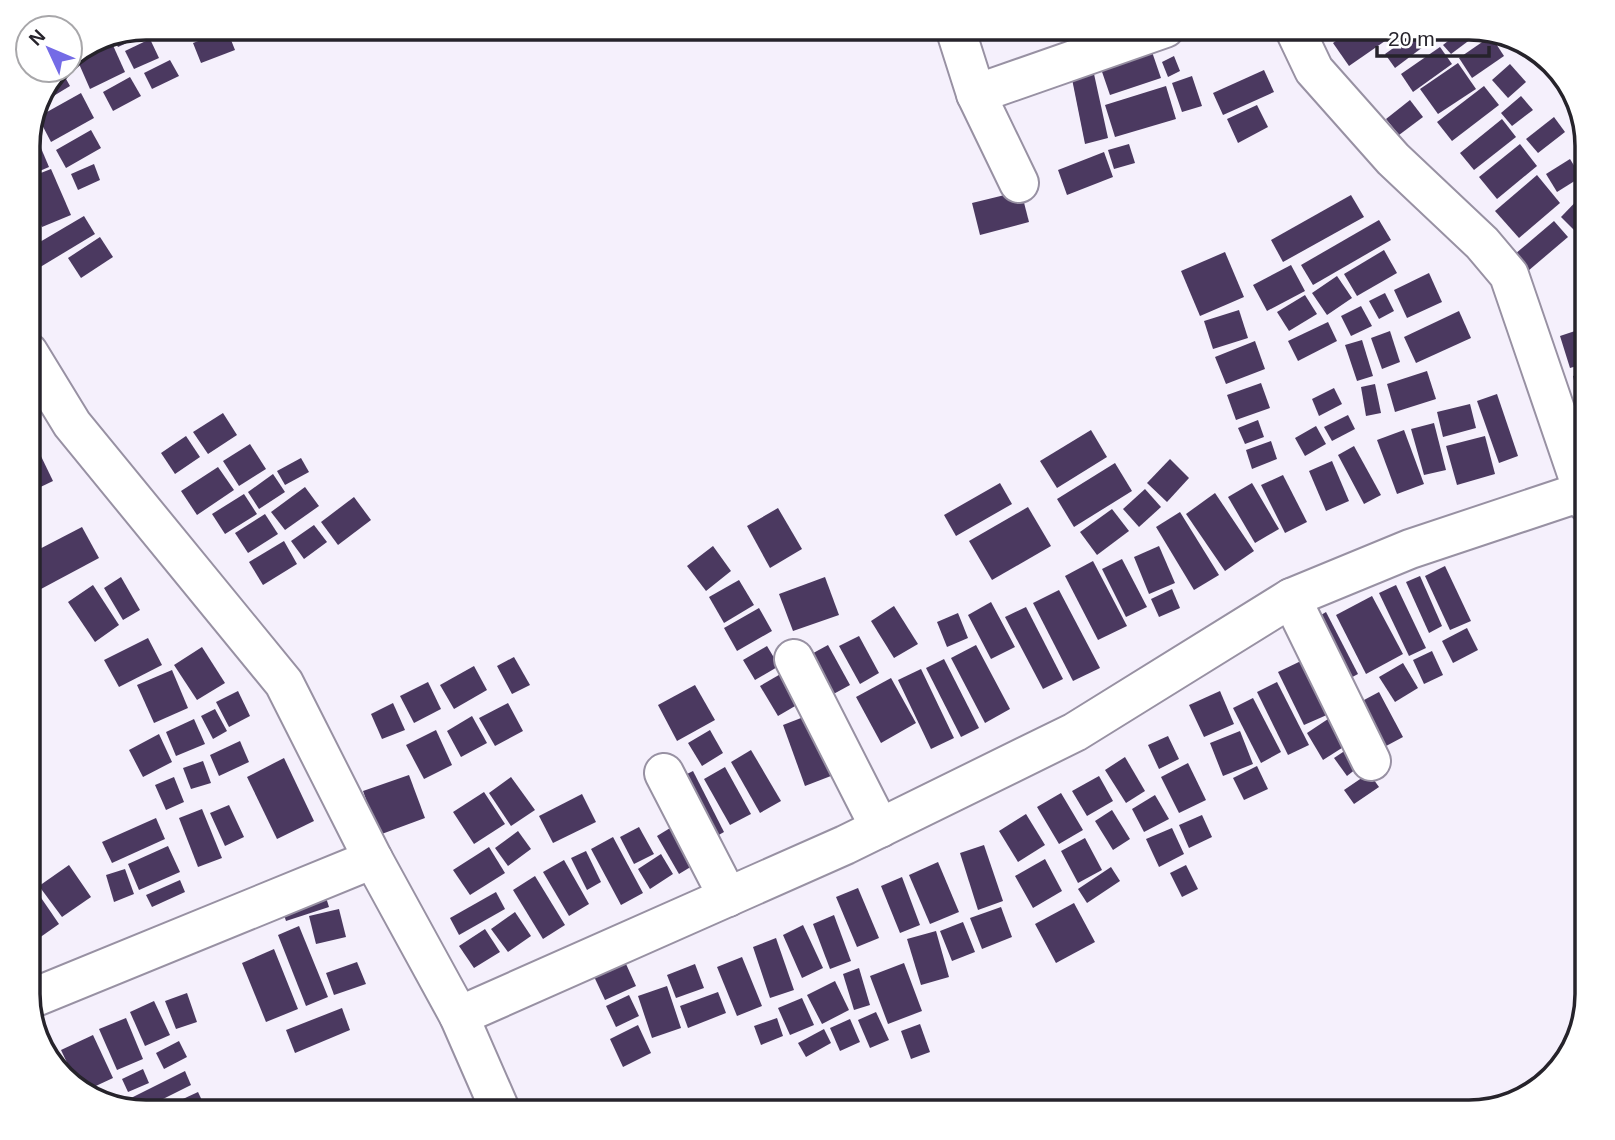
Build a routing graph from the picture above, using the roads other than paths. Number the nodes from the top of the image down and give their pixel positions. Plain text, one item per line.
1 (959, 40) edge
2 (1131, 40) edge
3 (1300, 40) edge
4 (976, 94) junction
5 (1019, 183) dead end
6 (40, 372) edge
7 (1575, 464) edge
8 (1575, 498) edge
9 (1291, 598) junction
10 (794, 659) dead end
11 (1371, 761) dead end
12 (664, 773) dead end
13 (880, 828) junction
14 (373, 859) junction
15 (728, 897) junction
16 (40, 995) edge
17 (459, 1016) junction
18 (495, 1100) edge

1 - 4 street
2 - 4 street
3 - 7 street
4 - 5 street
6 - 14 street
8 - 9 street
9 - 11 street
9 - 13 street
10 - 13 street
12 - 15 street
13 - 15 street
14 - 16 street
14 - 17 street
15 - 17 street
17 - 18 street

